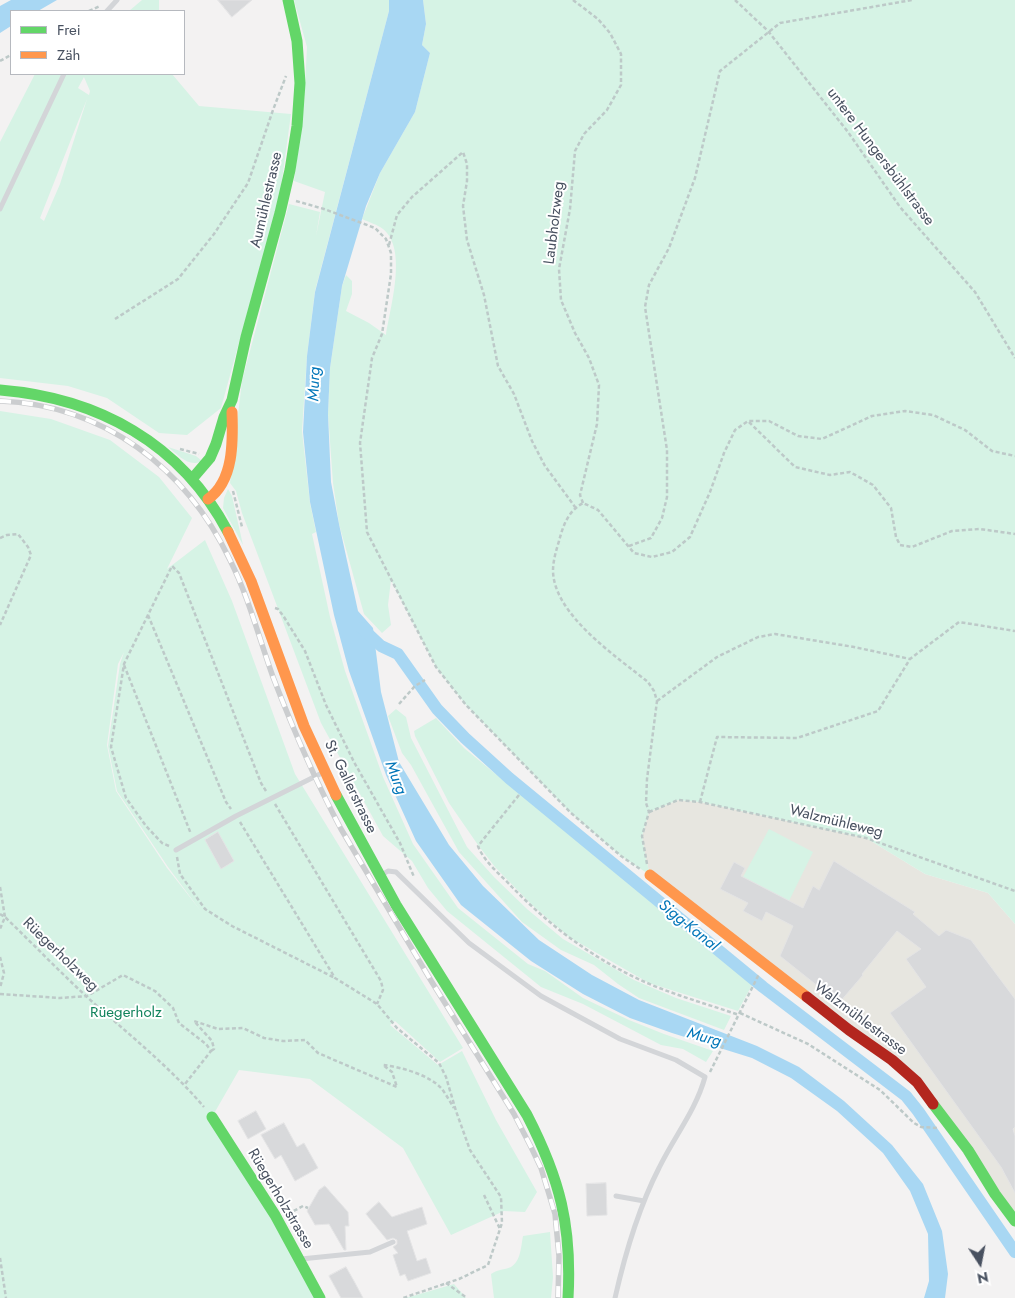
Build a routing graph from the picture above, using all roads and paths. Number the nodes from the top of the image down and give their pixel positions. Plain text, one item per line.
1 (117, 0) edge
2 (288, 0) edge
3 (573, 0) edge
4 (735, 0) edge
5 (912, 0) edge
6 (109, 10) edge
7 (768, 32) junction
8 (289, 69) dead end
9 (64, 75) edge
10 (297, 201) dead end
11 (0, 209) edge
12 (388, 246) junction
13 (115, 320) dead end
14 (1015, 358) edge
15 (0, 390) edge
16 (231, 403) junction
17 (748, 421) junction
18 (1015, 456) edge
19 (192, 479) junction
20 (208, 499) junction
21 (582, 503) junction
22 (575, 507) junction
23 (1015, 534) edge
24 (0, 538) edge
25 (629, 546) junction
26 (178, 573) dead end
27 (262, 611) junction
28 (148, 614) junction
29 (0, 625) edge
30 (1015, 631) edge
31 (910, 659) junction
32 (124, 664) junction
33 (424, 680) dead end
34 (657, 701) junction
35 (399, 704) dead end
36 (324, 772) junction
37 (519, 795) dead end
38 (700, 802) junction
39 (649, 812) junction
40 (236, 816) junction
41 (193, 840) junction
42 (176, 850) junction
43 (650, 875) junction
44 (379, 876) junction
45 (0, 887) edge
46 (1015, 891) edge
47 (419, 895) junction
48 (0, 914) edge
49 (5, 917) junction
50 (0, 929) edge
51 (0, 957) edge
52 (759, 975) dead end
53 (335, 978) junction
54 (0, 988) edge
55 (0, 994) edge
56 (87, 996) junction
57 (740, 1014) junction
58 (211, 1051) junction
59 (711, 1069) dead end
60 (185, 1084) junction
61 (456, 1111) junction
62 (212, 1116) joint
63 (936, 1128) dead end
64 (484, 1195) dead end
65 (616, 1196) dead end
66 (644, 1201) junction
67 (308, 1208) dead end
68 (278, 1220) junction
69 (1015, 1221) edge
70 (500, 1229) junction
71 (393, 1242) dead end
72 (0, 1258) edge
73 (298, 1259) junction
74 (446, 1283) junction
75 (6, 1298) edge
76 (320, 1298) edge
77 (402, 1298) edge
78 (467, 1298) edge
79 (568, 1298) edge
80 (616, 1298) edge

1 - 6 lane
2 - 16 street, Aumühlestrasse
3 - 21 path, Laubholzweg
4 - 7 path, untere Hungersbühlstrasse
5 - 7 path
7 - 14 path, untere Hungersbühlstrasse
7 - 25 path
8 - 13 path
9 - 11 lane
10 - 12 path
12 - 22 path
12 - 43 path
15 - 19 street, St. Gallerstrasse
16 - 19 street, Aumühlestrasse
16 - 20 street, Aumühlestrasse
17 - 18 path
17 - 23 path
17 - 25 path
19 - 20 street, St. Gallerstrasse
20 - 27 street, St. Gallerstrasse
21 - 22 path
21 - 25 path
22 - 34 path
24 - 29 path
26 - 28 path
27 - 36 street, St. Gallerstrasse
27 - 47 path
28 - 32 path
28 - 40 path
30 - 31 path
31 - 34 path
31 - 38 path
32 - 41 path
32 - 42 path
33 - 35 path
34 - 39 path
36 - 40 lane
36 - 44 street, St. Gallerstrasse
37 - 57 path
38 - 39 path, Walzmühleweg
38 - 46 path, Walzmühleweg
39 - 43 path
40 - 41 lane
40 - 53 path
41 - 42 lane
42 - 53 path
43 - 69 street, Walzmühlestrasse
44 - 47 lane
44 - 79 street, St. Gallerstrasse
45 - 49 path
47 - 66 lane
48 - 49 path, Rüegerholzweg
49 - 50 path
49 - 56 path, Rüegerholzweg
51 - 54 path
52 - 57 path
53 - 61 path
55 - 56 path
56 - 58 path
56 - 60 path, Rüegerholzweg
57 - 59 path
57 - 63 path
58 - 60 path
58 - 61 path
60 - 62 path, Rüegerholzweg
61 - 70 path
62 - 68 street, Rüegerholzstrasse
64 - 70 path
65 - 66 lane
66 - 80 lane
67 - 68 path
68 - 73 street, Rüegerholzstrasse
70 - 74 path
71 - 73 lane
72 - 75 path
73 - 76 street, Rüegerholzstrasse
74 - 77 path
74 - 78 path

